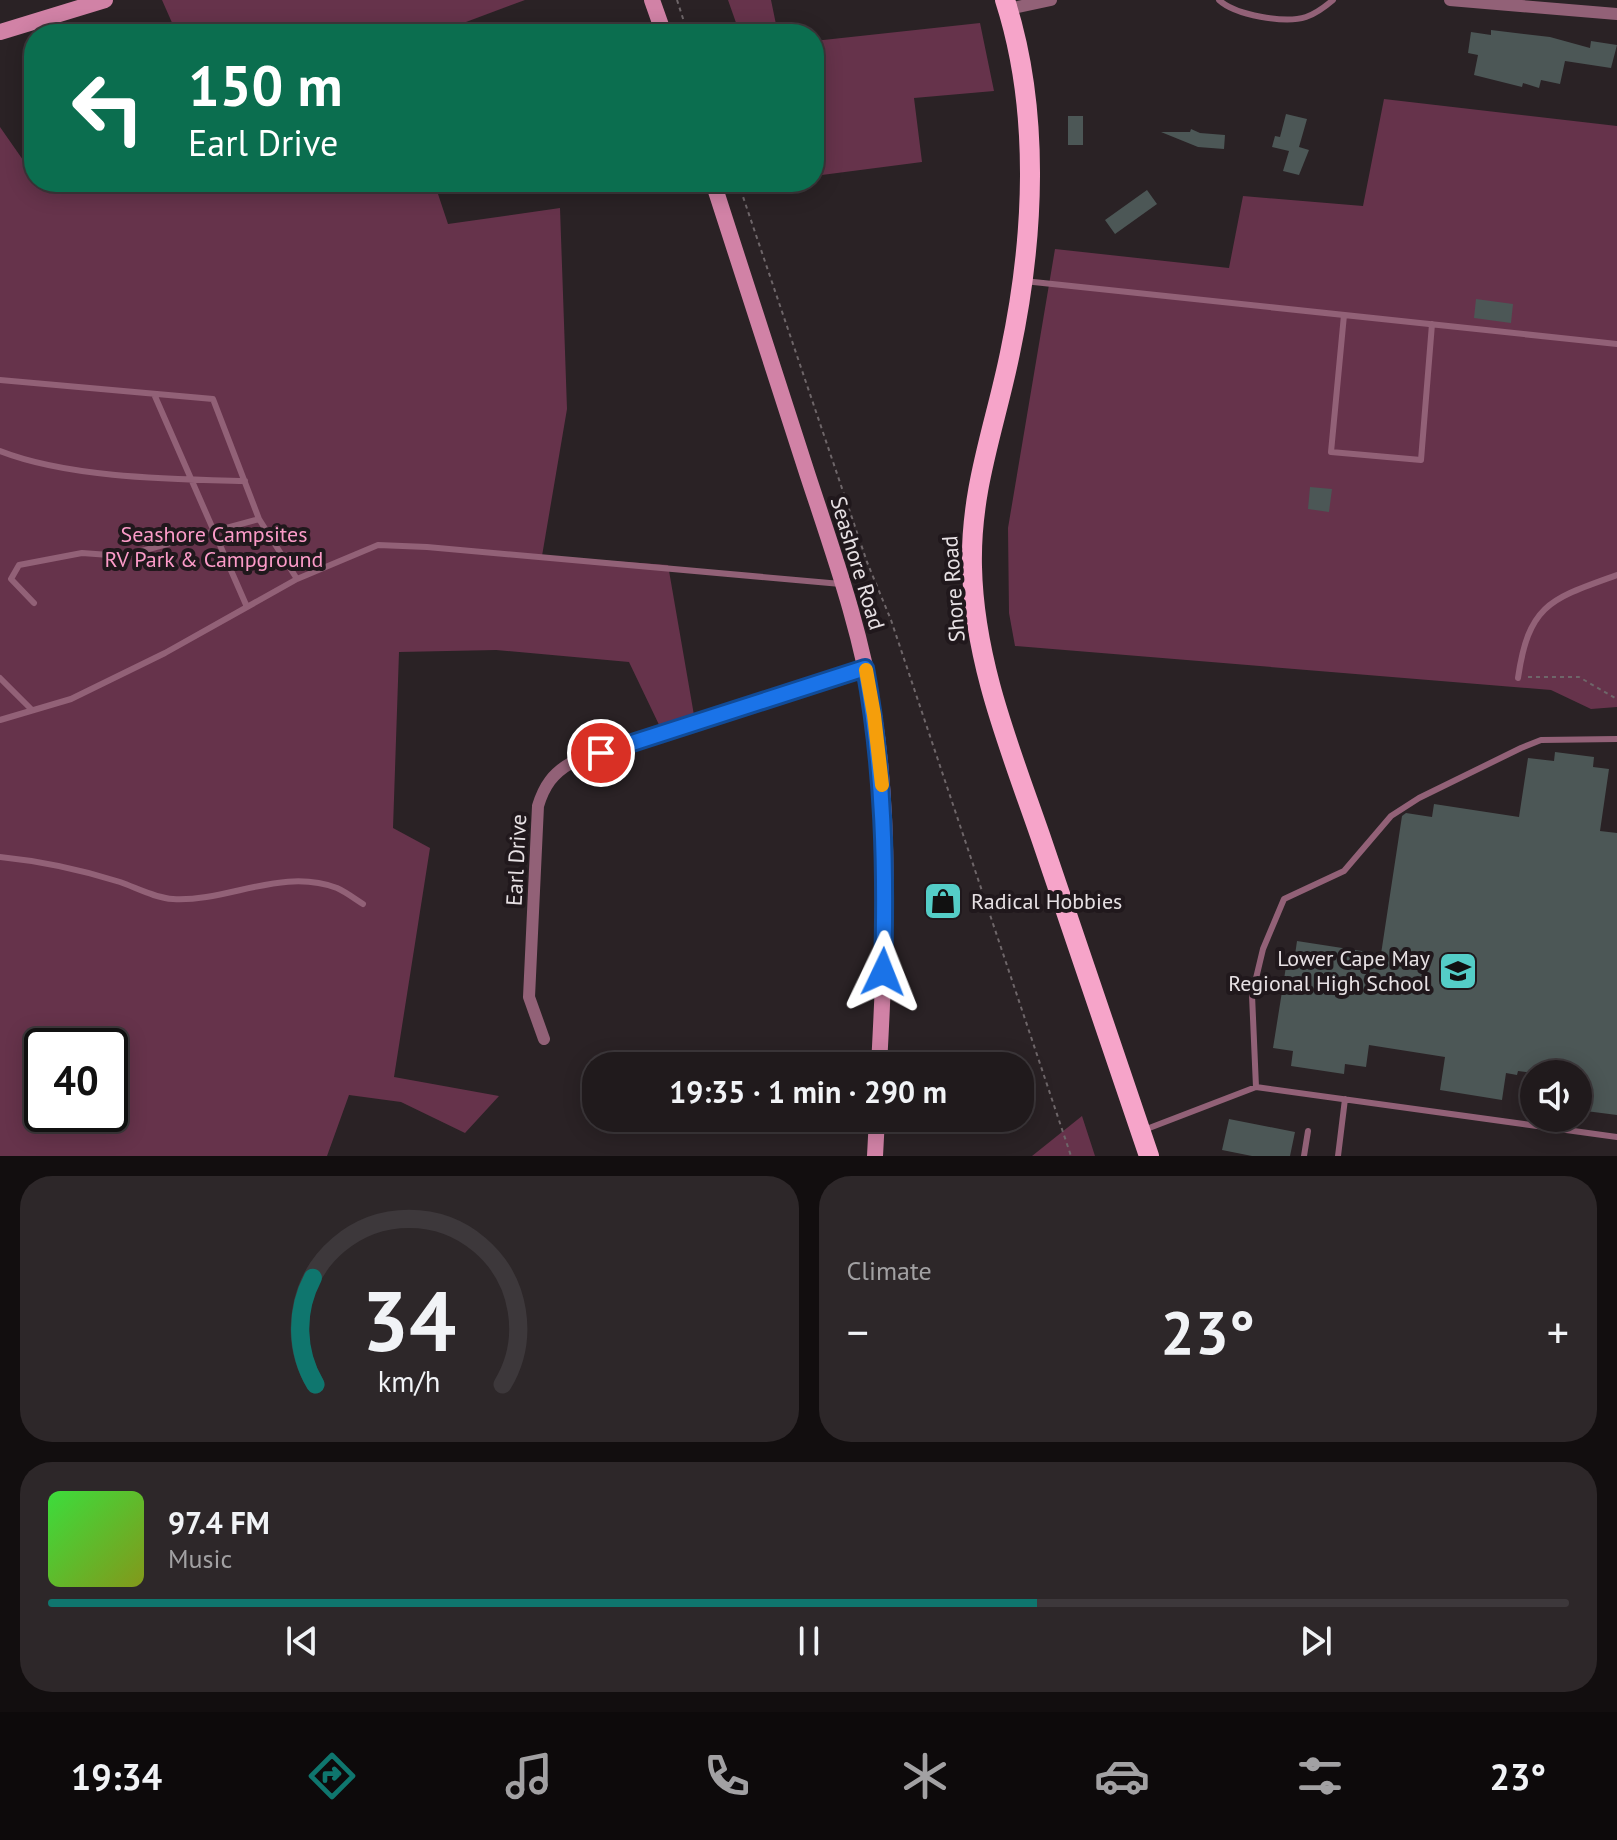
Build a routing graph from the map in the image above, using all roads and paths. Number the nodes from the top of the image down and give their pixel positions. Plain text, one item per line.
1 (105, 0) edge
2 (652, 0) edge
3 (677, 0) edge
4 (1051, 0) edge
5 (1219, 0) edge
6 (1333, 0) edge
7 (1450, 0) edge
8 (1007, 4) edge
9 (1617, 14) edge
10 (26, 24) edge
11 (660, 24) edge
12 (685, 24) edge
13 (24, 25) edge
14 (0, 32) edge
15 (716, 192) edge
16 (741, 192) edge
17 (1022, 281) junction
18 (1344, 315) junction
19 (1432, 324) junction
20 (1617, 344) edge
21 (0, 380) edge
22 (154, 394) junction
23 (0, 451) edge
24 (192, 480) junction
25 (245, 481) junction
26 (259, 519) junction
27 (213, 532) junction
28 (1617, 575) edge
29 (297, 579) junction
30 (843, 584) junction
31 (34, 603) dead end
32 (247, 607) junction
33 (865, 668) junction
34 (0, 678) edge
35 (1518, 678) joint
36 (1617, 699) edge
37 (32, 710) junction
38 (0, 720) edge
39 (1617, 739) edge
40 (0, 857) edge
41 (363, 904) dead end
42 (544, 1039) dead end
43 (880, 1052) edge
44 (1256, 1087) junction
45 (1345, 1099) junction
46 (1140, 1131) junction
47 (1308, 1131) dead end
48 (876, 1132) edge
49 (1617, 1137) edge
50 (875, 1156) edge
51 (1071, 1156) edge
52 (1149, 1156) edge
53 (1304, 1156) edge
54 (1338, 1156) edge

1 - 10 street
2 - 11 street
3 - 12 path
4 - 8 street
5 - 6 lane
7 - 9 street
8 - 17 main road, Shore Road
13 - 14 street
15 - 30 street, Seashore Road
16 - 51 path
17 - 18 lane
17 - 46 main road, Shore Road
18 - 19 lane
18 - 19 lane
19 - 20 lane
21 - 22 lane
22 - 24 lane
22 - 25 lane
23 - 24 lane
24 - 25 lane
24 - 27 lane
25 - 26 lane
26 - 27 lane
26 - 29 lane
27 - 31 lane
27 - 32 lane
28 - 35 lane
29 - 30 lane
29 - 32 lane
30 - 33 street, Seashore Road
32 - 37 lane
33 - 42 street, Earl Drive
33 - 43 street, Seashore Road
34 - 37 lane
35 - 36 path
37 - 38 lane
39 - 44 lane
40 - 41 lane
44 - 45 lane
44 - 46 lane
45 - 49 lane
45 - 54 lane
46 - 52 main road, Shore Road
47 - 53 lane
48 - 50 street

